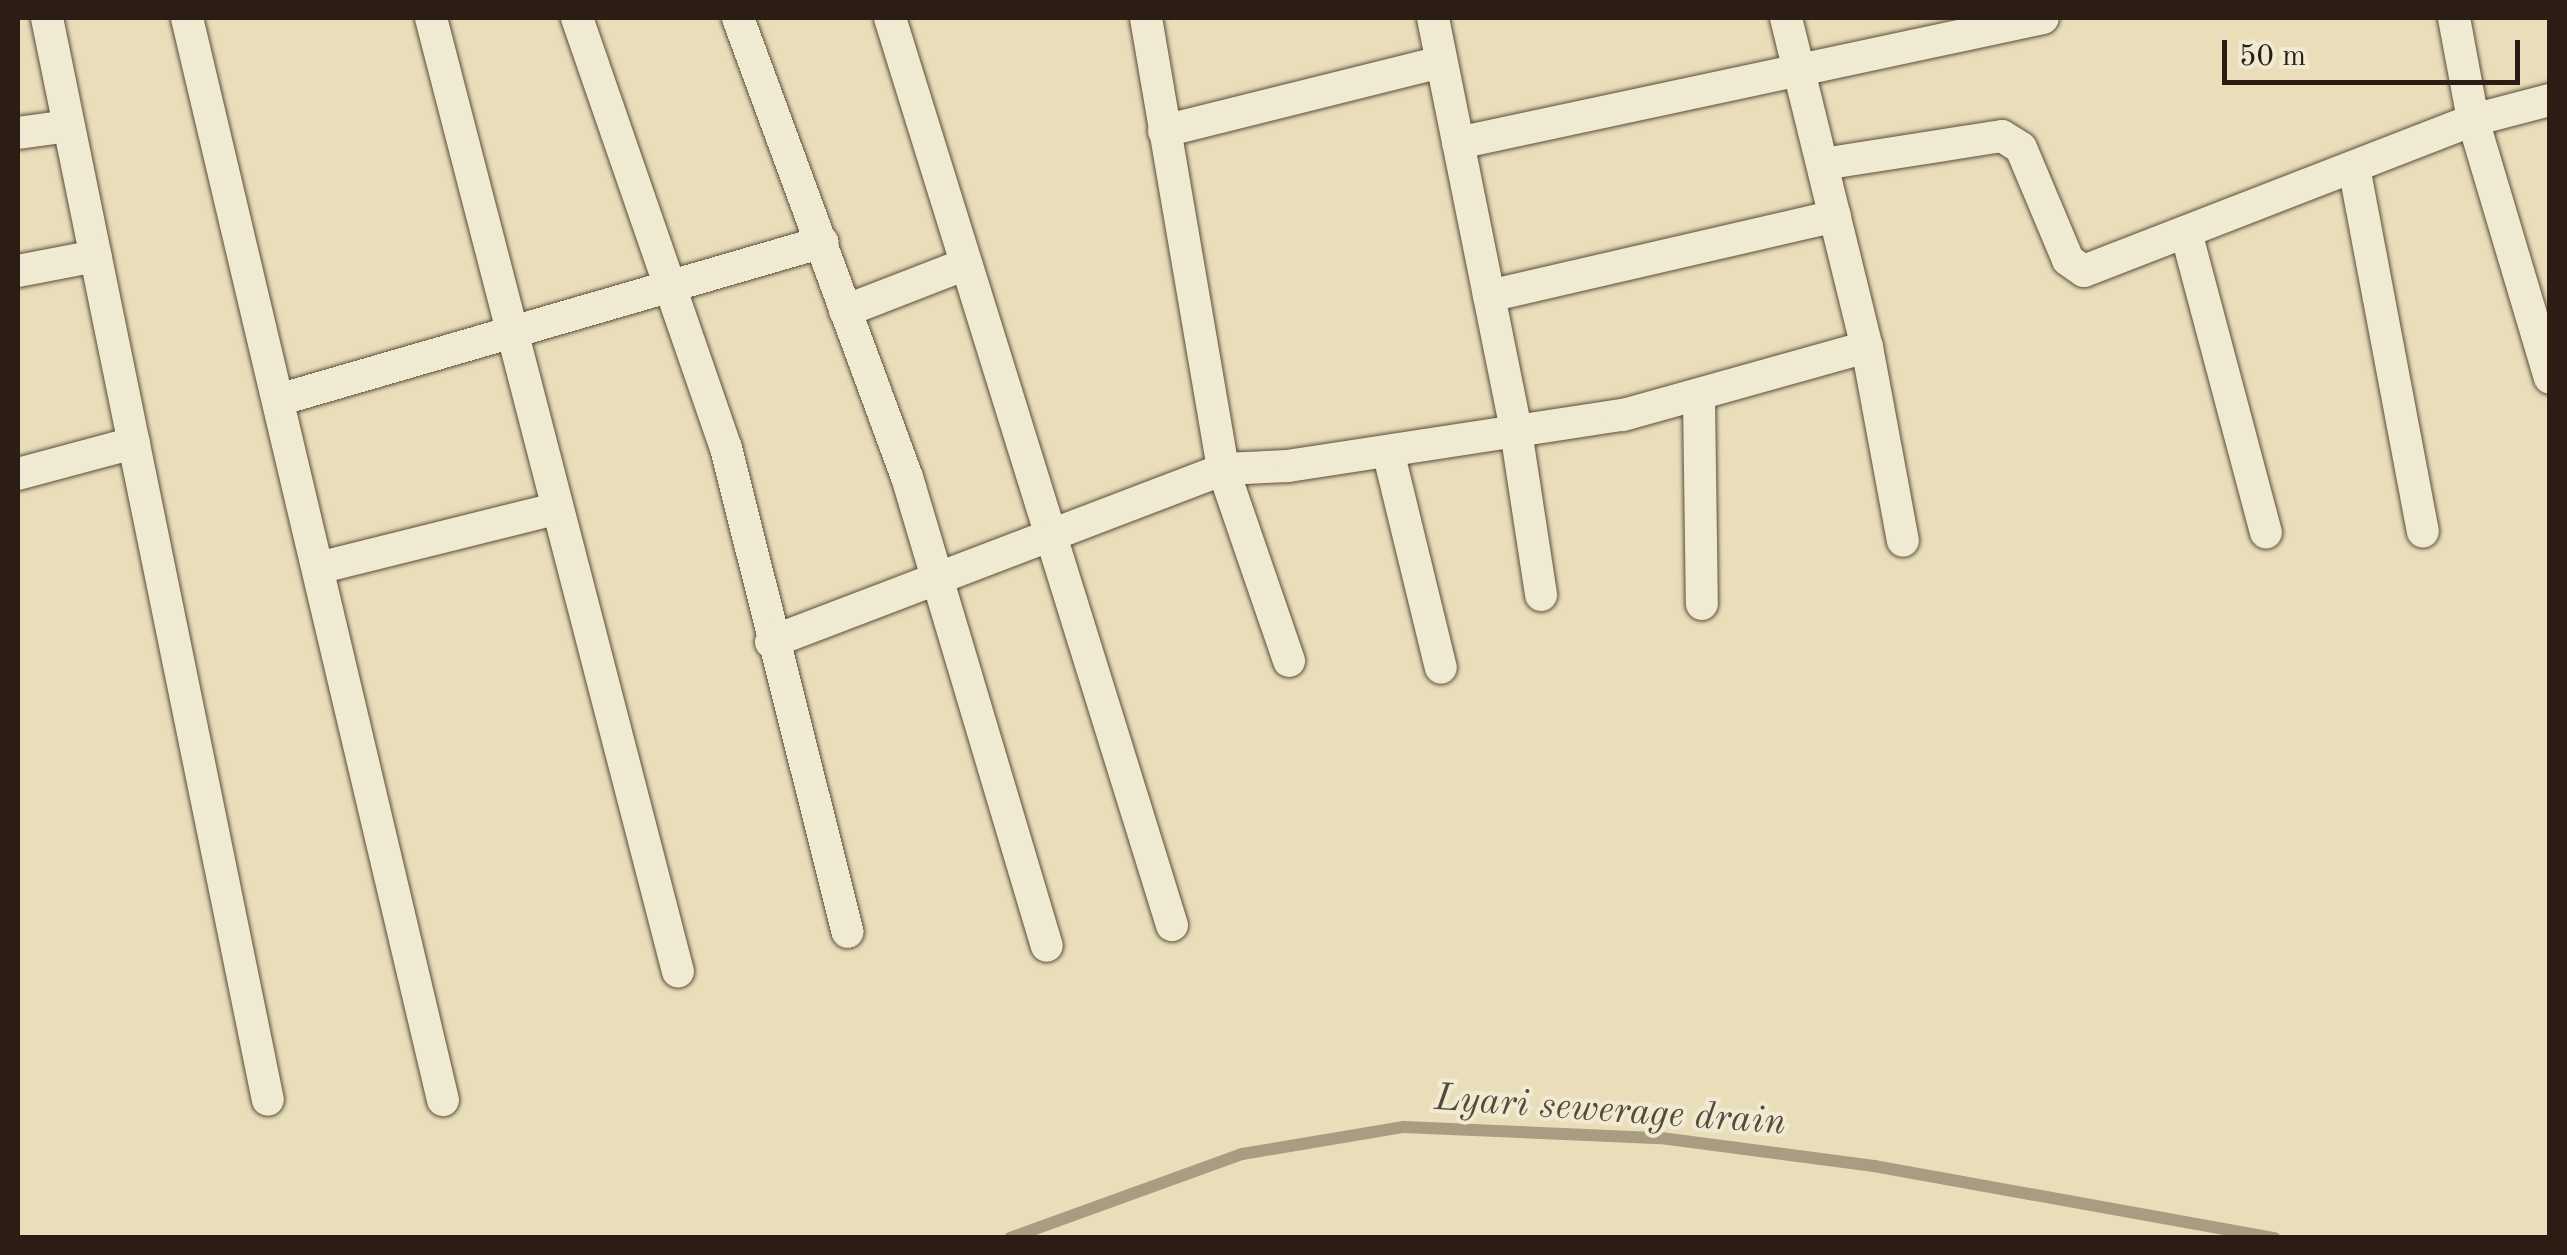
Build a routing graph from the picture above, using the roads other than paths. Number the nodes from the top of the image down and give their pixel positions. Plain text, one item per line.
1 (47, 18) edge
2 (186, 18) edge
3 (430, 18) edge
4 (577, 18) edge
5 (738, 18) edge
6 (890, 18) edge
7 (1146, 18) edge
8 (1432, 18) edge
9 (1786, 18) edge
10 (2042, 18) edge
11 (2454, 18) edge
12 (1441, 62) junction
13 (1796, 74) junction
14 (2550, 100) edge
15 (2473, 120) junction
16 (69, 126) junction
17 (1164, 131) junction
18 (18, 132) edge
19 (1458, 144) junction
20 (1823, 164) junction
21 (2354, 167) junction
22 (1835, 216) junction
23 (2186, 232) junction
24 (823, 242) junction
25 (96, 256) junction
26 (966, 264) junction
27 (18, 271) edge
28 (667, 287) junction
29 (1489, 296) junction
30 (845, 311) junction
31 (510, 333) junction
32 (1868, 347) junction
33 (2550, 378) edge
34 (1699, 399) junction
35 (278, 400) junction
36 (1516, 430) junction
37 (134, 442) junction
38 (1388, 451) junction
39 (1223, 469) junction
40 (18, 474) edge
41 (554, 509) junction
42 (2423, 532) dead end
43 (2266, 533) dead end
44 (1050, 539) junction
45 (1903, 541) dead end
46 (318, 568) junction
47 (942, 582) junction
48 (1540, 595) dead end
49 (1702, 604) dead end
50 (771, 642) junction
51 (1289, 661) dead end
52 (1441, 668) dead end
53 (1172, 926) dead end
54 (848, 932) dead end
55 (1047, 946) dead end
56 (678, 972) dead end
57 (268, 1100) dead end
58 (442, 1100) dead end

1 - 16 street
2 - 35 street
3 - 31 street
4 - 28 street
5 - 24 street
6 - 26 street
7 - 17 street
8 - 12 street
9 - 13 street
10 - 13 street
11 - 15 street
12 - 17 street
12 - 19 street
13 - 19 street
13 - 20 street
14 - 15 street
15 - 21 street
15 - 33 street
16 - 18 street
16 - 25 street
17 - 39 street
19 - 29 street
20 - 22 street
20 - 23 street
21 - 23 street
21 - 42 street
22 - 29 street
22 - 32 street
23 - 43 street
24 - 28 street
24 - 30 street
25 - 27 street
25 - 37 street
26 - 30 street
26 - 44 street
28 - 31 street
28 - 50 street
29 - 36 street
30 - 47 street
31 - 35 street
31 - 41 street
32 - 34 street
32 - 45 street
34 - 36 street
34 - 49 street
35 - 46 street
36 - 38 street
36 - 48 street
37 - 40 street
37 - 57 street
38 - 39 street
38 - 52 street
39 - 44 street
39 - 51 street
41 - 46 street
41 - 56 street
44 - 47 street
44 - 53 street
46 - 58 street
47 - 50 street
47 - 55 street
50 - 54 street

